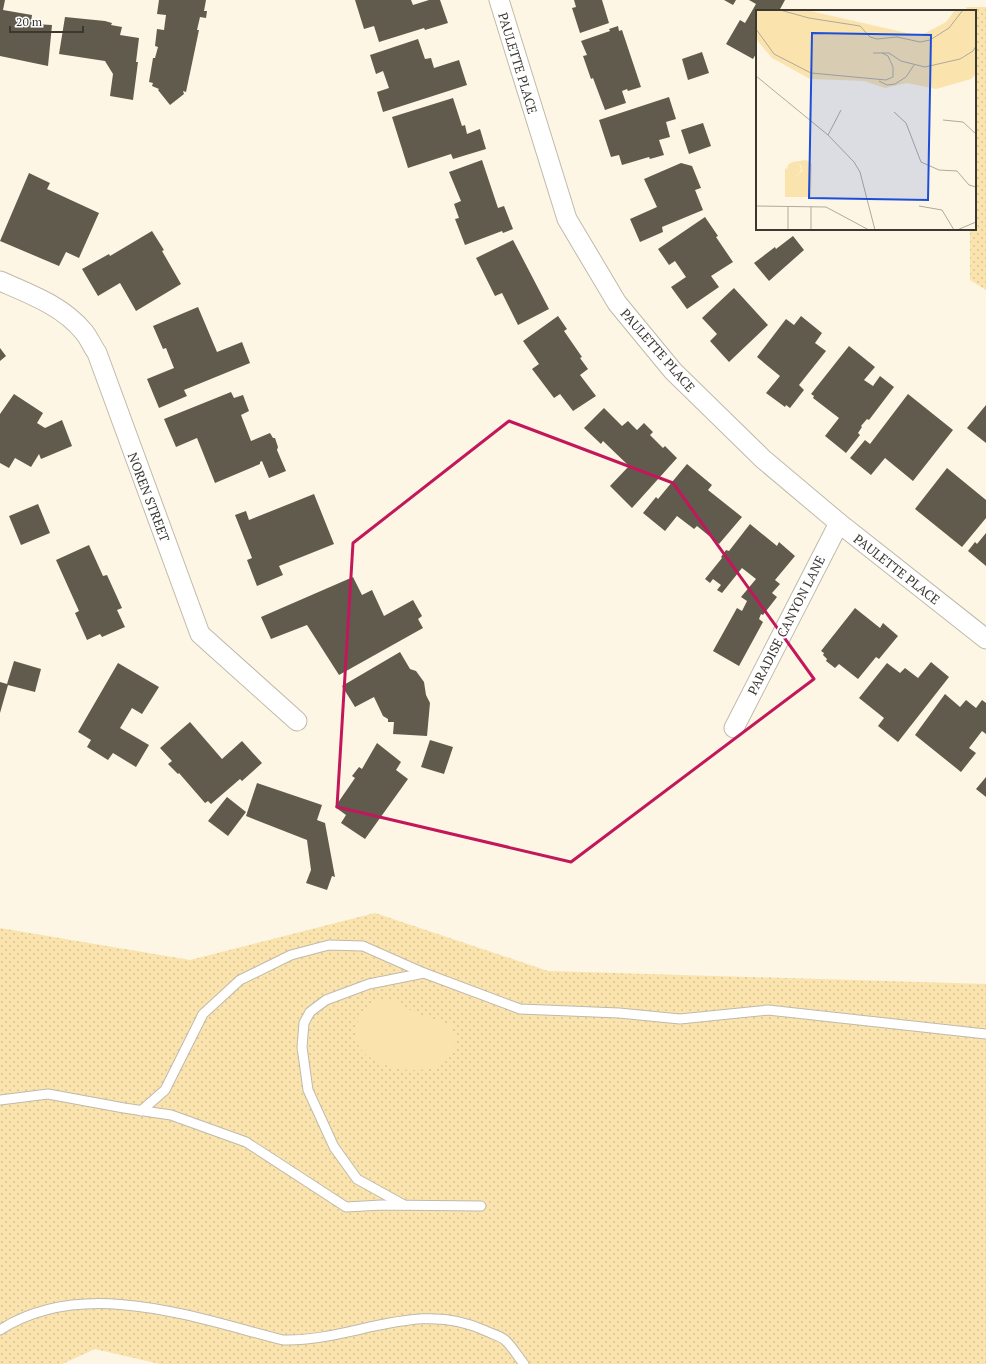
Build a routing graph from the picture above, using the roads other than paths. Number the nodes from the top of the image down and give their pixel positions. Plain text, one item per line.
1 (499, 0) edge
2 (0, 281) edge
3 (839, 523) junction
4 (986, 639) edge
5 (297, 721) dead end
6 (734, 728) dead end
7 (424, 974) junction
8 (986, 1034) edge
9 (0, 1100) edge
10 (141, 1111) junction
11 (404, 1205) junction
12 (481, 1206) dead end
13 (0, 1330) edge
14 (524, 1364) edge

1 - 3 street, PAULETTE PLACE
2 - 5 street, NOREN STREET
3 - 4 street, PAULETTE PLACE
3 - 6 street, PARADISE CANYON LANE
7 - 8 lane
7 - 10 lane
7 - 11 lane
9 - 10 lane
10 - 11 lane
11 - 12 lane
13 - 14 lane

